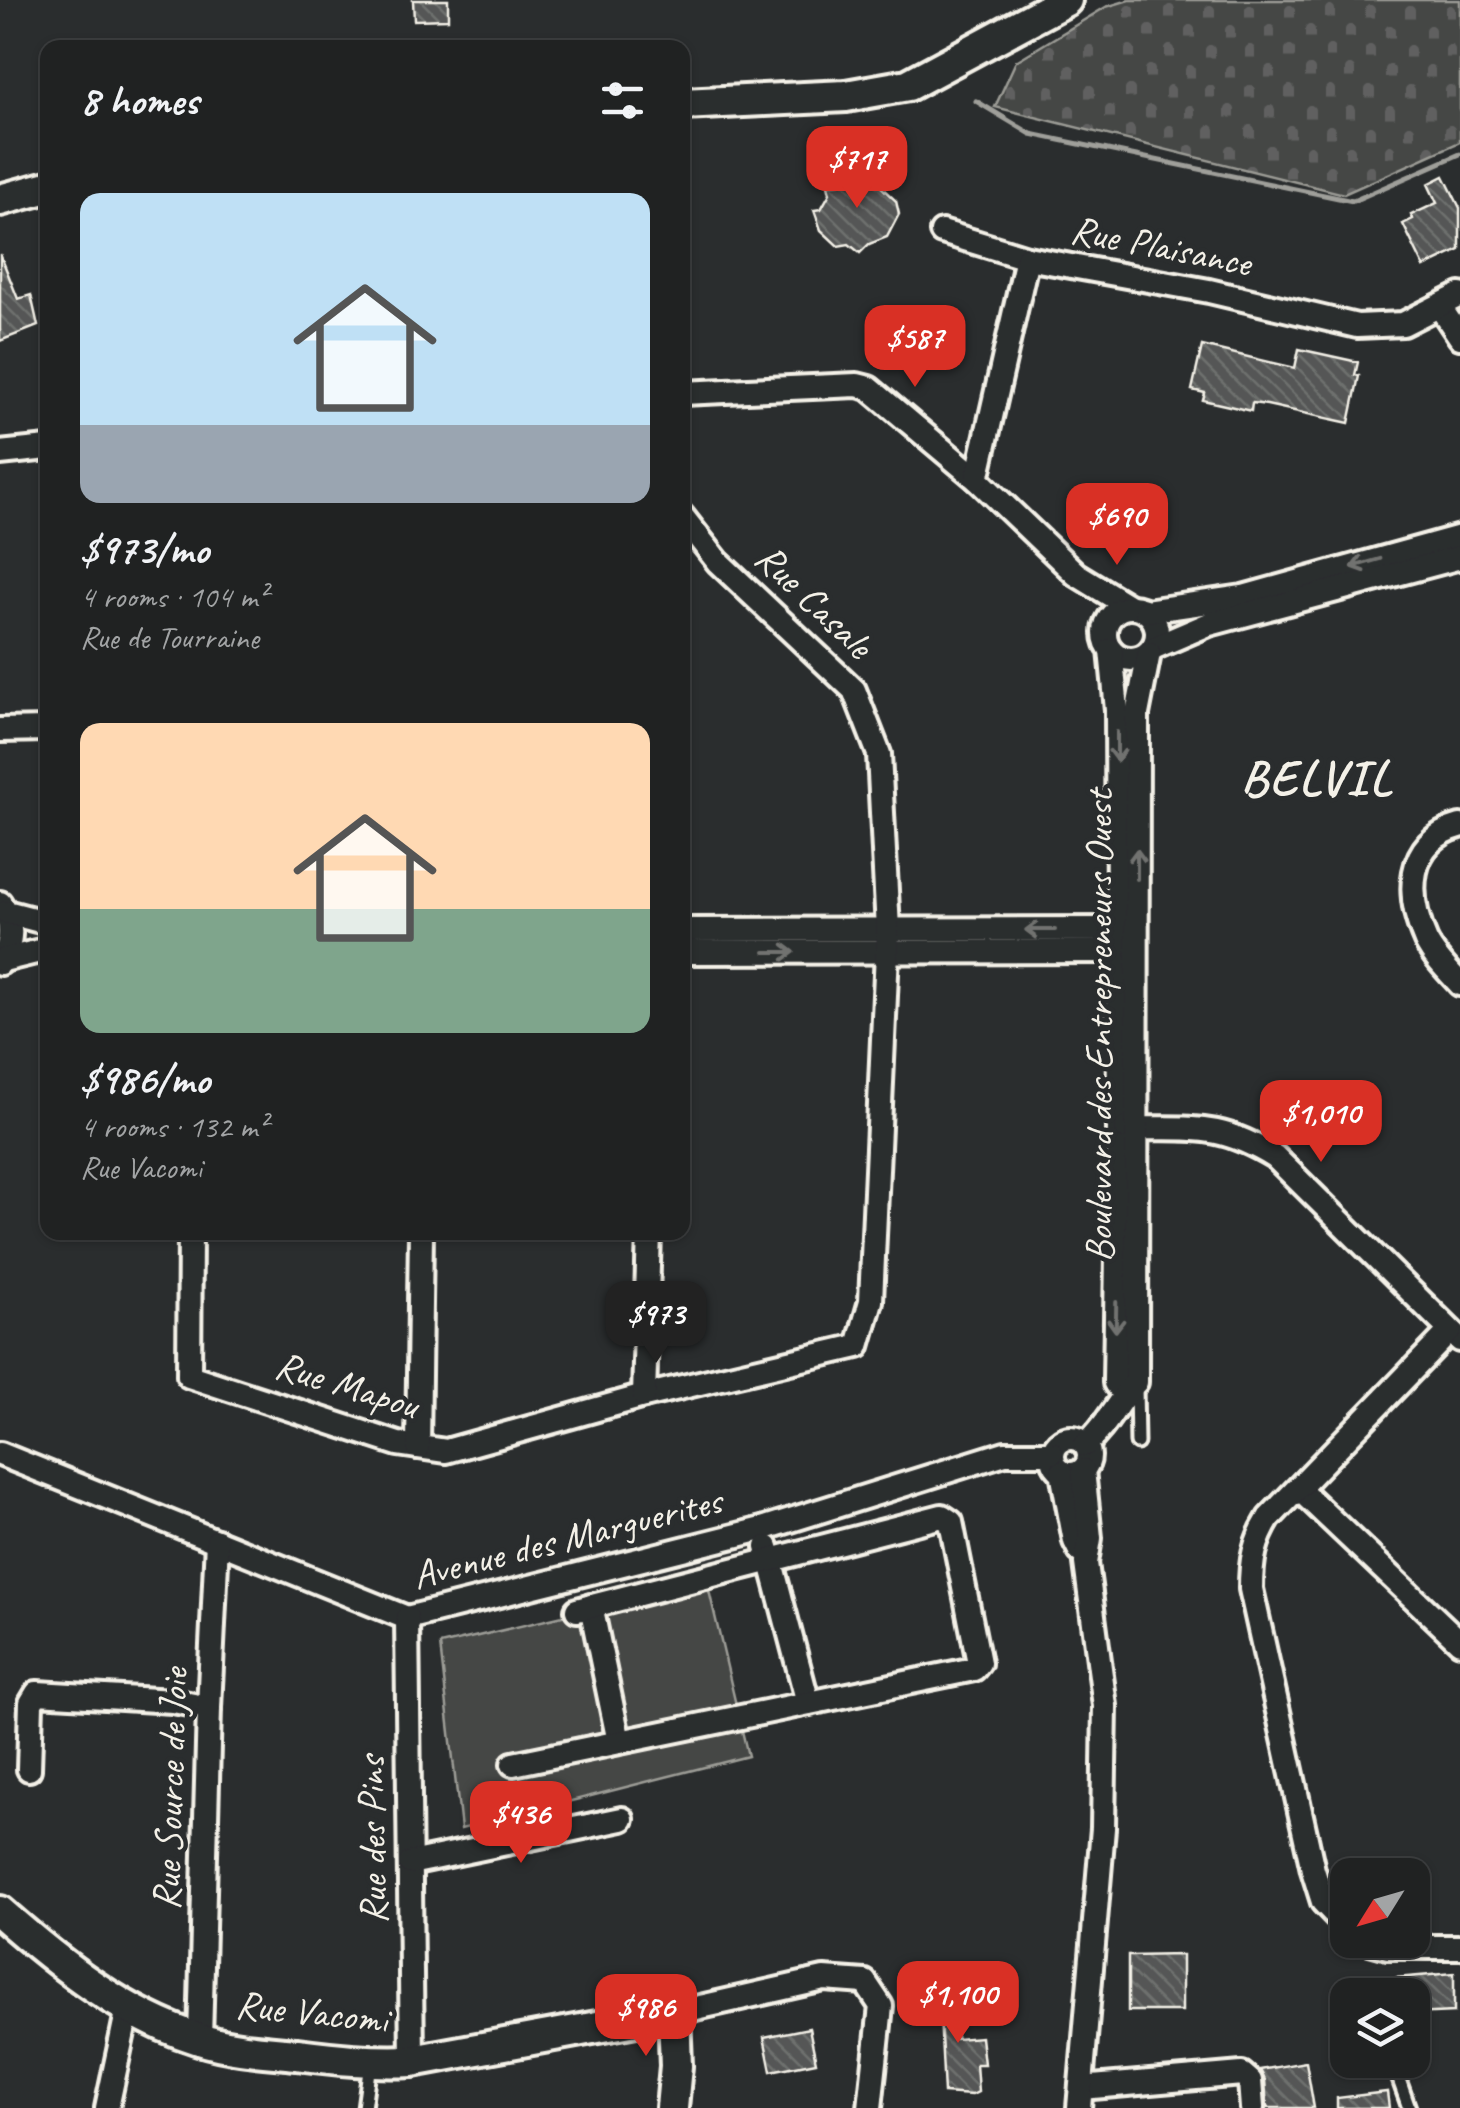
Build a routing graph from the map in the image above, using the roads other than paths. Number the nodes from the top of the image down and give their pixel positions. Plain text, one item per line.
1 (1066, 0) edge
2 (690, 104) edge
3 (40, 189) edge
4 (0, 200) edge
5 (942, 232) dead end
6 (1027, 258) junction
7 (1450, 301) edge
8 (1460, 337) edge
9 (690, 394) edge
10 (40, 449) edge
11 (0, 453) edge
12 (977, 479) junction
13 (690, 526) edge
14 (1460, 537) edge
15 (1432, 554) junction
16 (1460, 557) edge
17 (1076, 574) junction
18 (1245, 607) junction
19 (1138, 609) junction
20 (1108, 639) junction
21 (1151, 650) junction
22 (40, 729) edge
23 (0, 730) edge
24 (1460, 826) edge
25 (3, 908) edge
26 (40, 920) edge
27 (690, 930) edge
28 (1128, 940) junction
29 (887, 941) junction
30 (40, 951) edge
31 (690, 952) edge
32 (2, 962) edge
33 (1460, 984) edge
34 (1128, 1128) junction
35 (190, 1240) edge
36 (421, 1240) edge
37 (649, 1240) edge
38 (1455, 1336) edge
39 (1130, 1388) junction
40 (644, 1396) junction
41 (1137, 1443) dead end
42 (418, 1446) junction
43 (1085, 1446) junction
44 (0, 1454) edge
45 (1066, 1465) junction
46 (1299, 1489) junction
47 (762, 1529) junction
48 (217, 1541) junction
49 (770, 1560) junction
50 (407, 1618) junction
51 (1460, 1642) edge
52 (808, 1703) junction
53 (209, 1708) junction
54 (619, 1742) junction
55 (513, 1764) dead end
56 (29, 1769) dead end
57 (622, 1818) dead end
58 (410, 1863) junction
59 (1330, 1908) edge
60 (0, 1912) edge
61 (1430, 1947) edge
62 (1460, 1947) edge
63 (128, 2008) junction
64 (674, 2012) junction
65 (200, 2039) junction
66 (412, 2061) junction
67 (370, 2063) junction
68 (1398, 2078) edge
69 (1080, 2098) edge
70 (107, 2108) edge
71 (364, 2108) edge
72 (672, 2108) edge
73 (870, 2108) edge
74 (1252, 2108) edge
75 (1409, 2108) edge

1 - 2 street
3 - 4 street
5 - 6 street
6 - 7 street, Rue Plaisance
6 - 12 street, Rue Plaisance
7 - 8 street
9 - 12 street
10 - 11 street
12 - 17 street
13 - 29 street, Rue Casale
14 - 15 street
15 - 16 street
15 - 18 street
17 - 19 street
17 - 20 street
18 - 19 street
18 - 21 street
19 - 20 street
19 - 21 street
20 - 21 street
20 -> 28 street, Boulevard des Entrepreneurs Ouest
28 -> 21 street, Boulevard des Entrepreneurs Ouest
22 - 23 street
24 - 33 street
25 - 26 street
25 - 32 street
27 - 29 street
28 - 29 street
28 - 34 street, Boulevard des Entrepreneurs Ouest
31 -> 29 street
29 - 40 street, Rue Mapou
30 - 32 street
34 - 38 street
34 - 39 street, Boulevard des Entrepreneurs Ouest
35 - 42 street, Rue Mapou
36 - 42 street
37 - 40 street
38 - 46 street
39 - 41 lane
39 - 43 street
40 - 42 street, Rue Mapou
43 - 45 street
43 - 45 street, Avenue des Marguerites
44 - 48 street, Avenue des Marguerites
45 - 47 street, Avenue des Marguerites
45 - 69 street
46 - 51 street
46 - 59 street
47 - 49 street
47 - 50 street, Avenue des Marguerites
48 - 50 street, Avenue des Marguerites
48 - 53 street, Rue Source de Joie
49 - 52 street
49 - 52 street
49 - 54 street
50 - 58 street, Rue des Pins
52 - 54 street
53 - 56 street
53 - 65 street, Rue Source de Joie
54 - 55 street
57 - 58 street
58 - 66 street, Rue des Pins
60 - 63 street, Rue Vacomi
61 - 62 street
63 - 65 street, Rue Vacomi
63 - 70 street
64 - 66 street, Rue Vacomi
64 - 72 street
64 - 73 street
65 - 67 street, Rue Vacomi
66 - 67 street, Rue Vacomi
67 - 71 lane
68 - 75 lane
69 - 74 street

